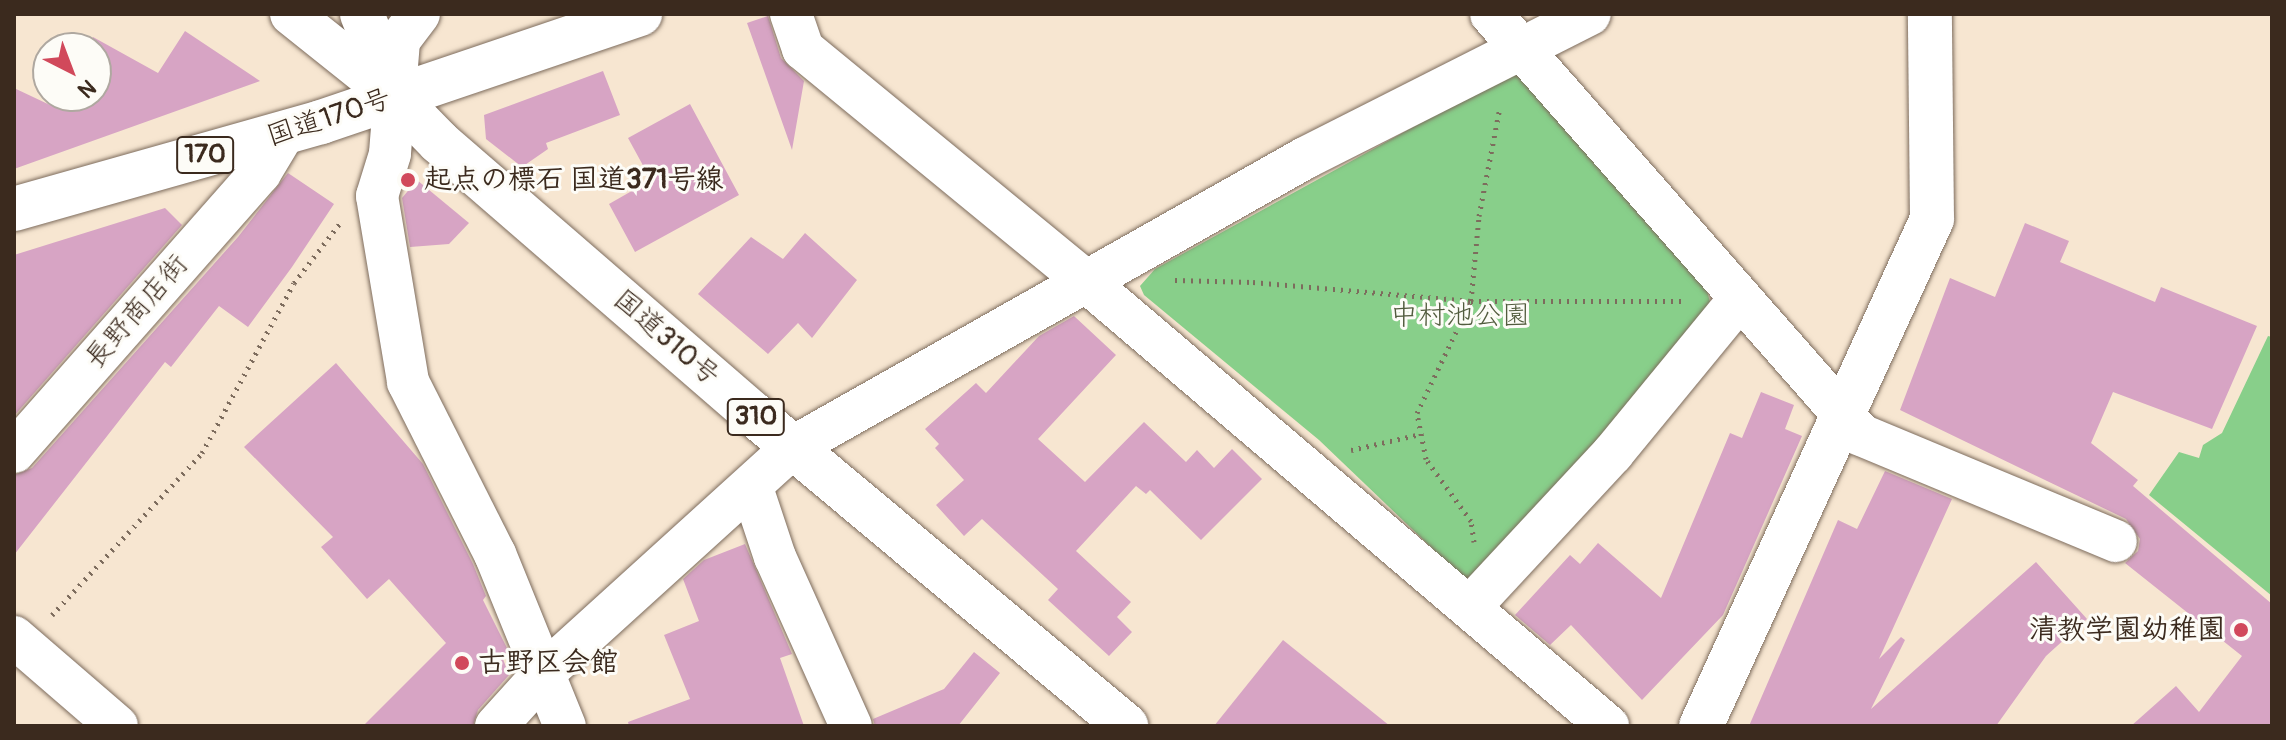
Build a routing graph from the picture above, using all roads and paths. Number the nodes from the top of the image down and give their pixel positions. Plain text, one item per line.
1 (291, 14) edge
2 (362, 14) edge
3 (419, 14) edge
4 (640, 14) edge
5 (791, 14) edge
6 (1491, 14) edge
7 (1590, 14) edge
8 (1930, 14) edge
9 (1519, 50) junction
10 (395, 97) junction
11 (284, 133) junction
12 (14, 209) edge
13 (351, 211) dead end
14 (1166, 280) dead end
15 (1089, 284) junction
16 (1471, 301) junction
17 (1738, 301) junction
18 (1839, 414) junction
19 (1421, 434) junction
20 (1337, 441) dead end
21 (793, 447) junction
22 (14, 452) edge
23 (752, 488) junction
24 (2116, 541) dead end
25 (1476, 601) junction
26 (19, 641) edge
27 (544, 673) junction
28 (117, 726) edge
29 (496, 726) edge
30 (565, 726) edge
31 (851, 726) edge
32 (1127, 726) edge
33 (1608, 726) edge
34 (1701, 726) edge

1 - 10 street
2 - 10 main road
3 - 10 street
4 - 10 main road, 国道170号 / 170
5 - 15 street
6 - 9 street
7 - 9 street
8 - 18 main road
9 - 15 street
9 - 16 path
9 - 17 street
10 - 11 main road, 国道170号 / 170
10 - 21 main road, 国道310号 / 310
10 - 27 street
11 - 12 main road, 国道170号 / 170
11 - 22 street, 長野商店街
13 - 26 path
14 - 16 path
15 - 21 street
15 - 25 street
16 - 17 path
16 - 19 path
17 - 18 street
17 - 25 street
18 - 24 street
18 - 34 main road
19 - 20 path
19 - 25 path
21 - 23 street
21 - 32 main road, 国道310号 / 310
23 - 27 street
23 - 31 street
25 - 33 street
26 - 28 street
27 - 29 street
27 - 30 street

